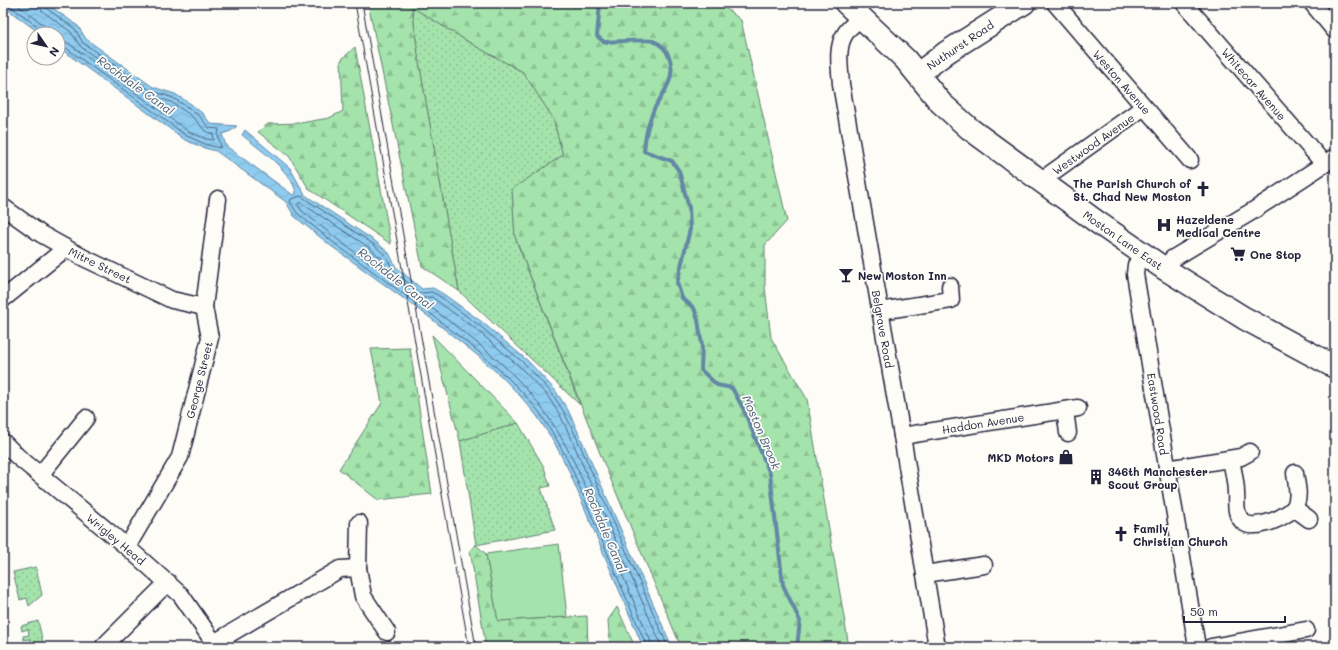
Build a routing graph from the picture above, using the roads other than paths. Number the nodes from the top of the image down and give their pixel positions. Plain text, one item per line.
1 (1024, 3) edge
2 (1055, 3) edge
3 (1184, 3) edge
4 (1312, 3) edge
5 (853, 11) edge
6 (1335, 31) edge
7 (918, 74) junction
8 (1144, 107) junction
9 (1190, 160) dead end
10 (1329, 161) edge
11 (1043, 183) junction
12 (218, 199) dead end
13 (3, 207) edge
14 (64, 247) junction
15 (1142, 255) junction
16 (1165, 269) junction
17 (950, 286) dead end
18 (3, 299) edge
19 (204, 307) junction
20 (880, 311) junction
21 (1335, 367) edge
22 (86, 418) dead end
23 (1068, 433) dead end
24 (902, 436) junction
25 (3, 442) edge
26 (1250, 452) dead end
27 (1231, 460) junction
28 (1167, 469) junction
29 (1294, 473) dead end
30 (40, 475) junction
31 (1294, 508) junction
32 (1309, 519) dead end
33 (359, 523) dead end
34 (126, 547) junction
35 (984, 565) dead end
36 (358, 568) junction
37 (925, 574) junction
38 (168, 582) junction
39 (1306, 630) dead end
40 (387, 632) dead end
41 (216, 645) edge
42 (103, 647) edge
43 (937, 647) edge
44 (1197, 647) edge
45 (1211, 647) edge

1 - 7 street, Nuthurst Road
2 - 8 street, Weston Avenue
3 - 10 street, Whitecar Avenue
4 - 6 street
5 - 7 street, Moston Lane East
5 - 20 street, Belgrave Road
7 - 11 street, Moston Lane East
8 - 9 street, Weston Avenue
8 - 11 street, Westwood Avenue
10 - 16 street
11 - 15 street, Moston Lane East
12 - 19 street, George Street
13 - 14 street, Mitre Street
14 - 18 street
14 - 19 street, Mitre Street
15 - 16 street, Moston Lane East
15 - 28 street, Eastwood Road
16 - 21 street, Moston Lane East
17 - 20 street
19 - 34 street, George Street
20 - 24 street, Belgrave Road
22 - 30 street
23 - 24 street, Haddon Avenue
24 - 37 street, Belgrave Road
25 - 30 street, Wrigley Head
26 - 27 street
27 - 28 street
27 - 31 street
28 - 44 street, Eastwood Road
29 - 31 street
30 - 34 street, Wrigley Head
31 - 32 street
33 - 36 street
34 - 38 street, Wrigley Head
35 - 37 street
36 - 40 street
36 - 41 street
37 - 43 street, Belgrave Road
38 - 41 street, Wrigley Head
38 - 42 street
39 - 45 street

